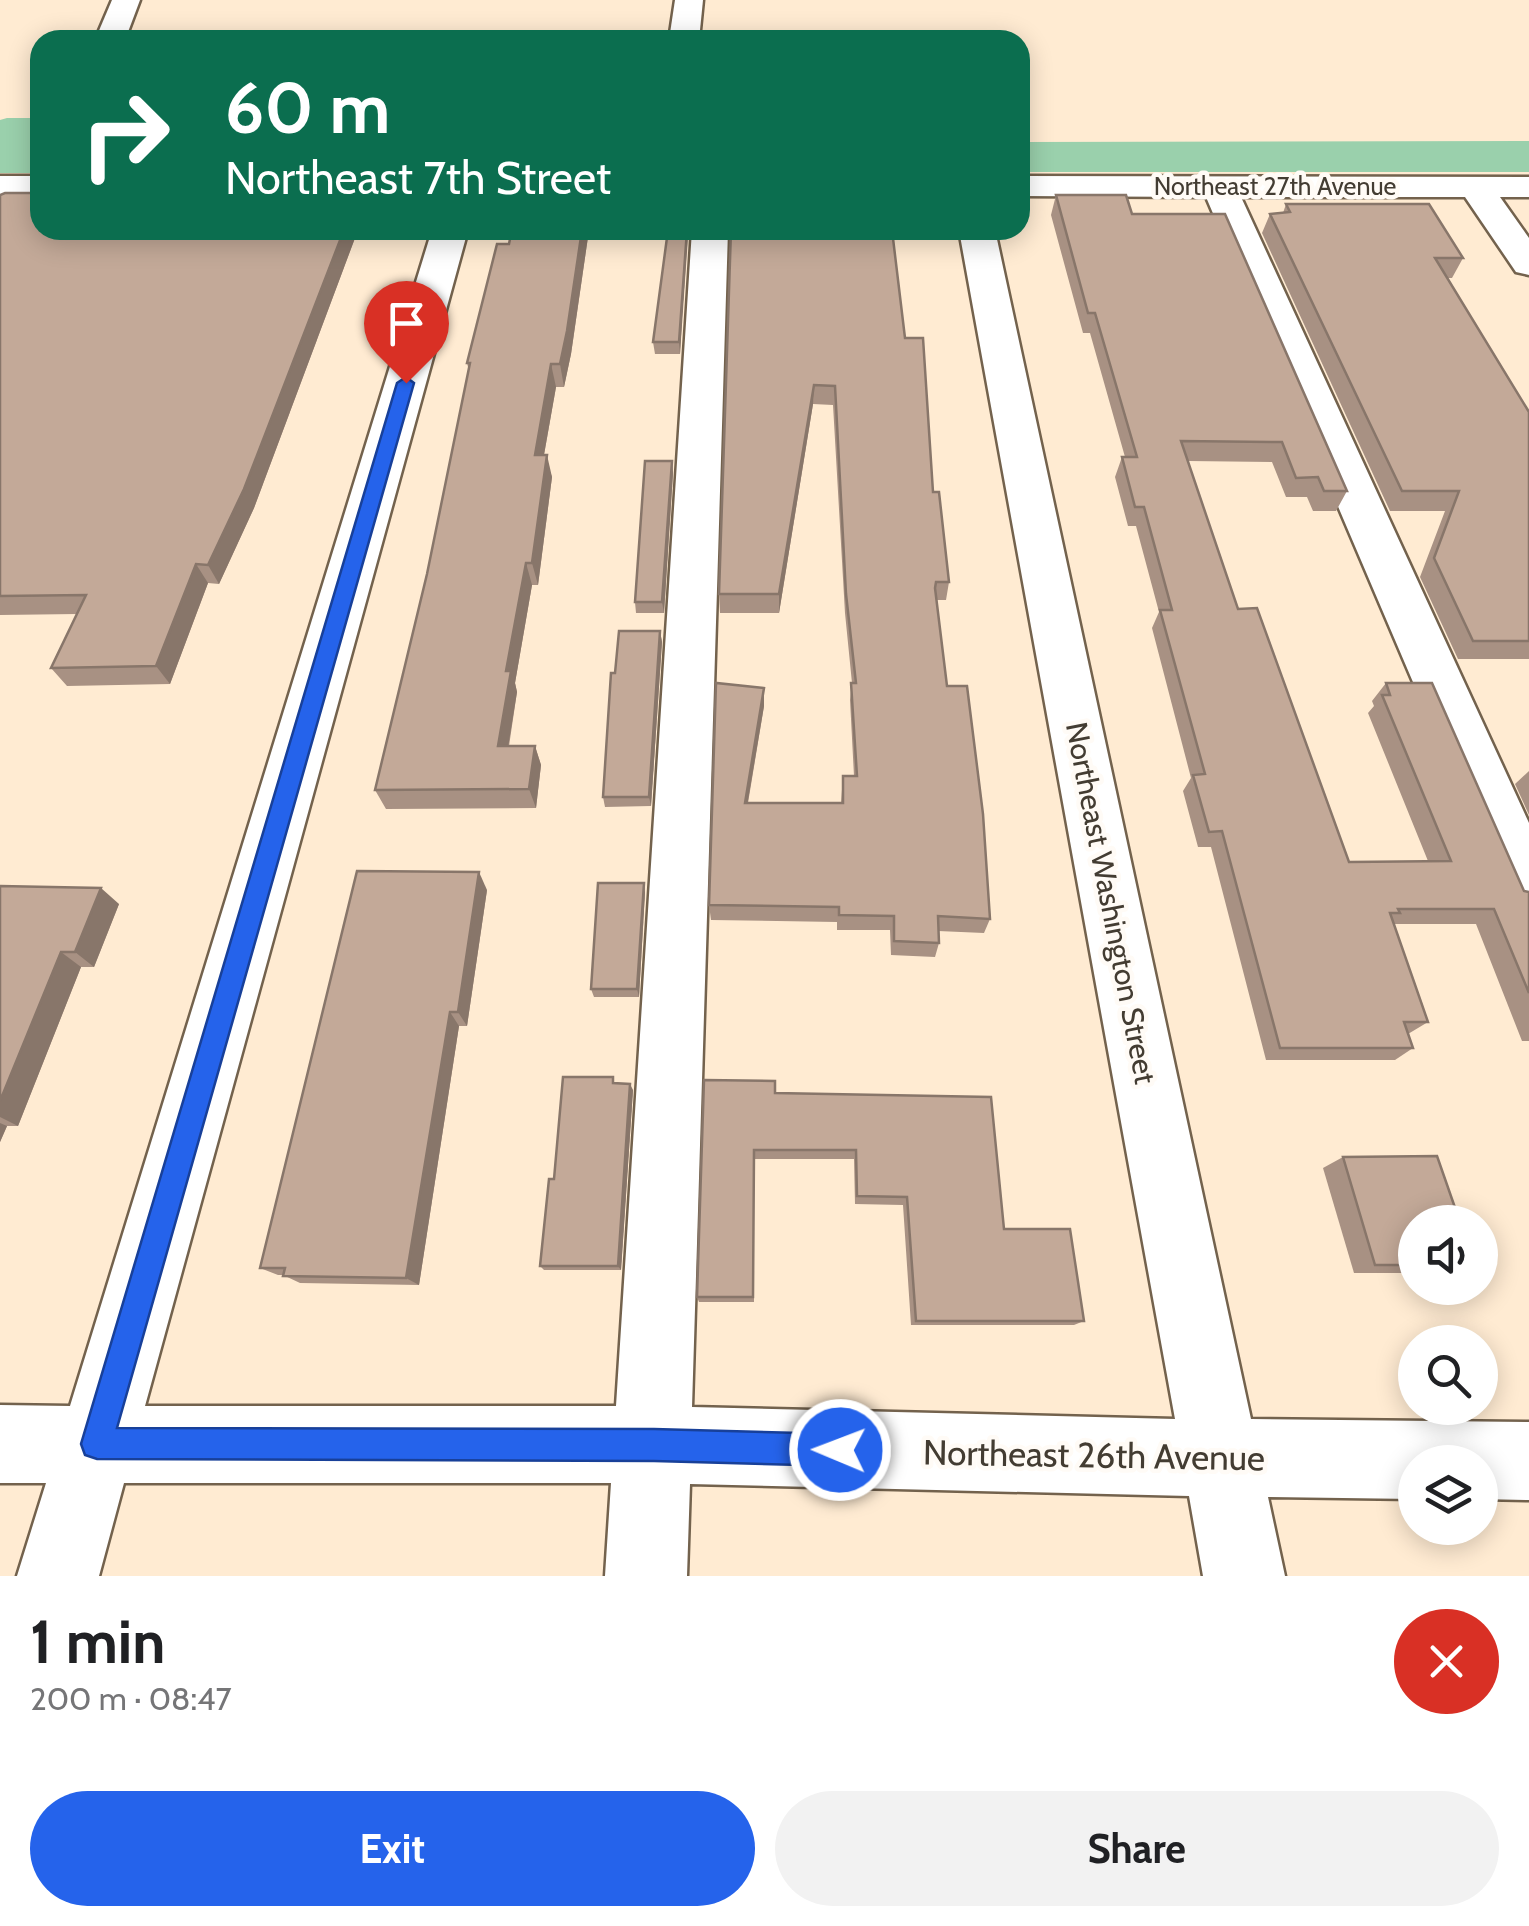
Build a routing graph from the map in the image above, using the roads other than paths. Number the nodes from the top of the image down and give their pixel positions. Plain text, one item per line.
1 (126, 0) edge
2 (688, 0) edge
3 (114, 30) edge
4 (685, 30) edge
5 (0, 186) edge
6 (30, 186) edge
7 (1030, 186) edge
8 (1219, 186) junction
9 (1476, 186) junction
10 (1529, 187) edge
11 (447, 240) edge
12 (710, 240) edge
13 (980, 240) edge
14 (1529, 264) edge
15 (1529, 886) edge
16 (0, 1444) edge
17 (97, 1444) junction
18 (654, 1445) junction
19 (1221, 1458) junction
20 (1529, 1461) edge
21 (58, 1576) edge
22 (646, 1576) edge
23 (1244, 1576) edge

1 - 3 street
2 - 4 street
5 - 6 street
7 - 8 street, Northeast 27th Avenue
8 - 9 street, Northeast 27th Avenue
8 - 15 street
9 - 10 street, Northeast 27th Avenue
9 - 14 street
11 - 17 street
12 - 18 street
13 - 19 street, Northeast Washington Street
16 - 17 street, Northeast 26th Avenue
17 - 18 street, Northeast 26th Avenue
17 - 21 street
18 - 19 street, Northeast 26th Avenue
18 - 22 street
19 - 20 street, Northeast 26th Avenue
19 - 23 street, Northeast Washington Street

